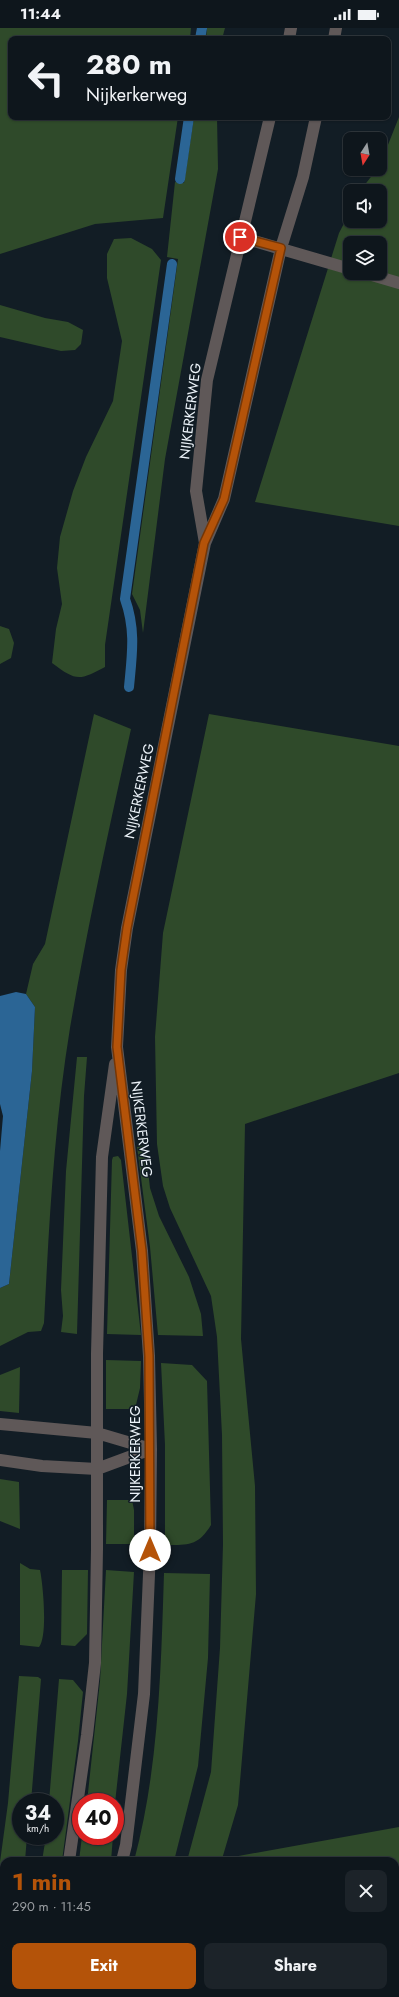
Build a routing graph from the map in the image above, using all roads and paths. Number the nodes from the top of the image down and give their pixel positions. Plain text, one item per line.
1 (269, 120) edge
2 (315, 120) edge
3 (240, 237) junction
4 (281, 248) junction
5 (343, 267) edge
6 (387, 279) edge
7 (399, 283) edge
8 (204, 543) junction
9 (117, 1047) junction
10 (0, 1424) edge
11 (97, 1433) junction
12 (151, 1449) junction
13 (0, 1460) edge
14 (97, 1469) junction
15 (70, 1857) edge
16 (123, 1857) edge

1 - 3 street, NIJKERKERWEG
2 - 4 street, NIJKERKERWEG
3 - 4 street
3 - 8 street, NIJKERKERWEG
4 - 5 street
4 - 8 street, NIJKERKERWEG
6 - 7 street
8 - 9 street, NIJKERKERWEG
9 - 11 street, NIJKERKERWEG
9 - 12 street, NIJKERKERWEG
10 - 11 street
11 - 12 street
11 - 14 street, NIJKERKERWEG
12 - 14 street
12 - 16 street, NIJKERKERWEG
13 - 14 street
14 - 15 street, NIJKERKERWEG

